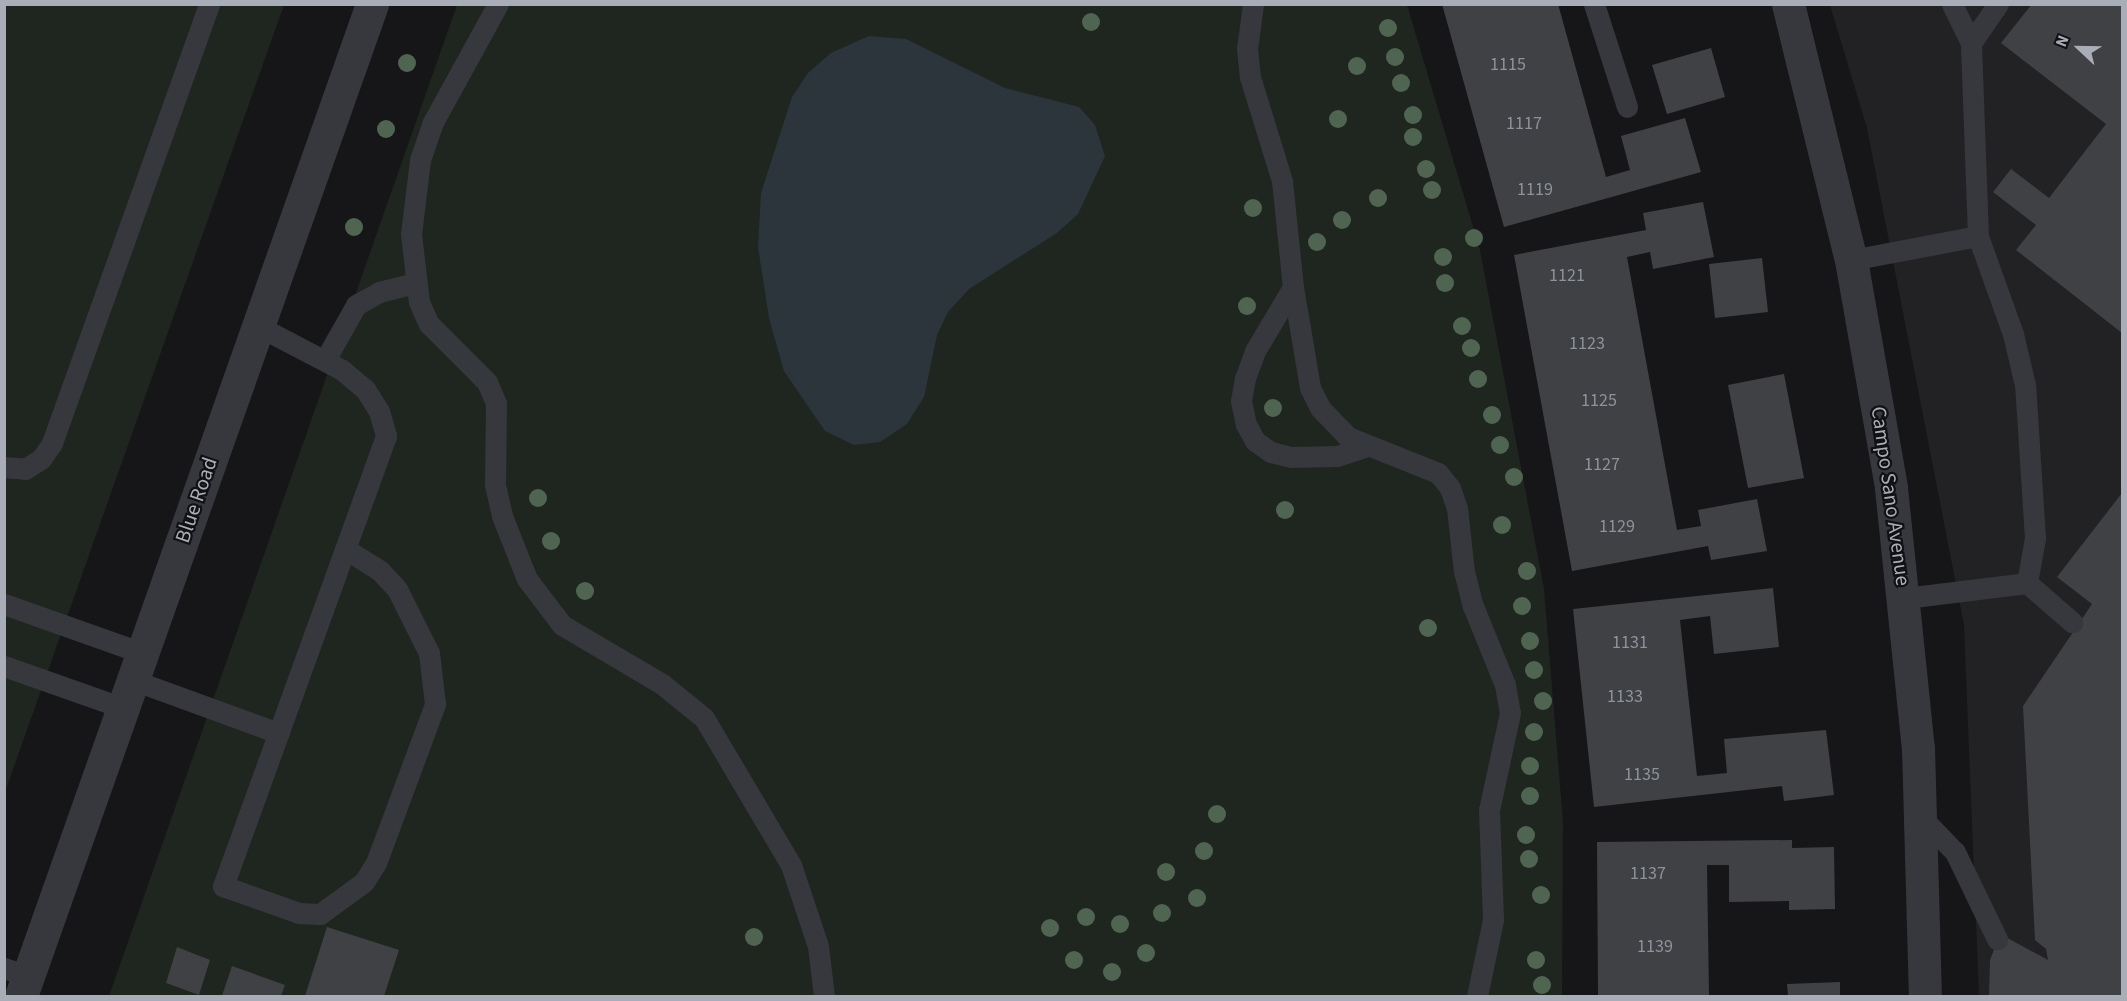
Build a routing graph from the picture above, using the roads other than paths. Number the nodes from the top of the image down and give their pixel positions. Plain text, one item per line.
1 (209, 4) edge
2 (372, 4) edge
3 (498, 4) edge
4 (1253, 4) edge
5 (1593, 4) edge
6 (1788, 4) edge
7 (1952, 4) edge
8 (1998, 4) edge
9 (1971, 43) junction
10 (1627, 107) dead end
11 (1978, 236) junction
12 (1851, 260) junction
13 (415, 283) junction
14 (1293, 287) junction
15 (258, 326) junction
16 (325, 360) junction
17 (1364, 447) junction
18 (4, 467) edge
19 (346, 550) junction
20 (2027, 583) junction
21 (1905, 598) junction
22 (4, 604) edge
23 (2072, 622) dead end
24 (4, 666) edge
25 (133, 680) junction
26 (279, 734) junction
27 (1922, 818) junction
28 (1997, 939) dead end
29 (18, 980) edge
30 (824, 996) edge
31 (1477, 996) edge
32 (1925, 996) edge

1 - 18 lane
2 - 15 street, Blue Road
3 - 13 lane
4 - 14 lane
5 - 10 lane
6 - 12 street, Campo Sano Avenue
7 - 9 lane
8 - 9 lane
9 - 11 lane
11 - 12 lane
11 - 20 lane
12 - 21 street, Campo Sano Avenue
13 - 16 lane
13 - 30 lane
14 - 17 lane
14 - 17 lane
15 - 16 lane
15 - 25 street, Blue Road
16 - 19 lane
17 - 31 lane
19 - 26 lane
19 - 26 lane
20 - 21 lane
20 - 23 lane
21 - 27 street, Campo Sano Avenue
22 - 25 lane
24 - 25 lane
25 - 26 lane
25 - 29 street, Blue Road
27 - 28 lane
27 - 32 street, Campo Sano Avenue

